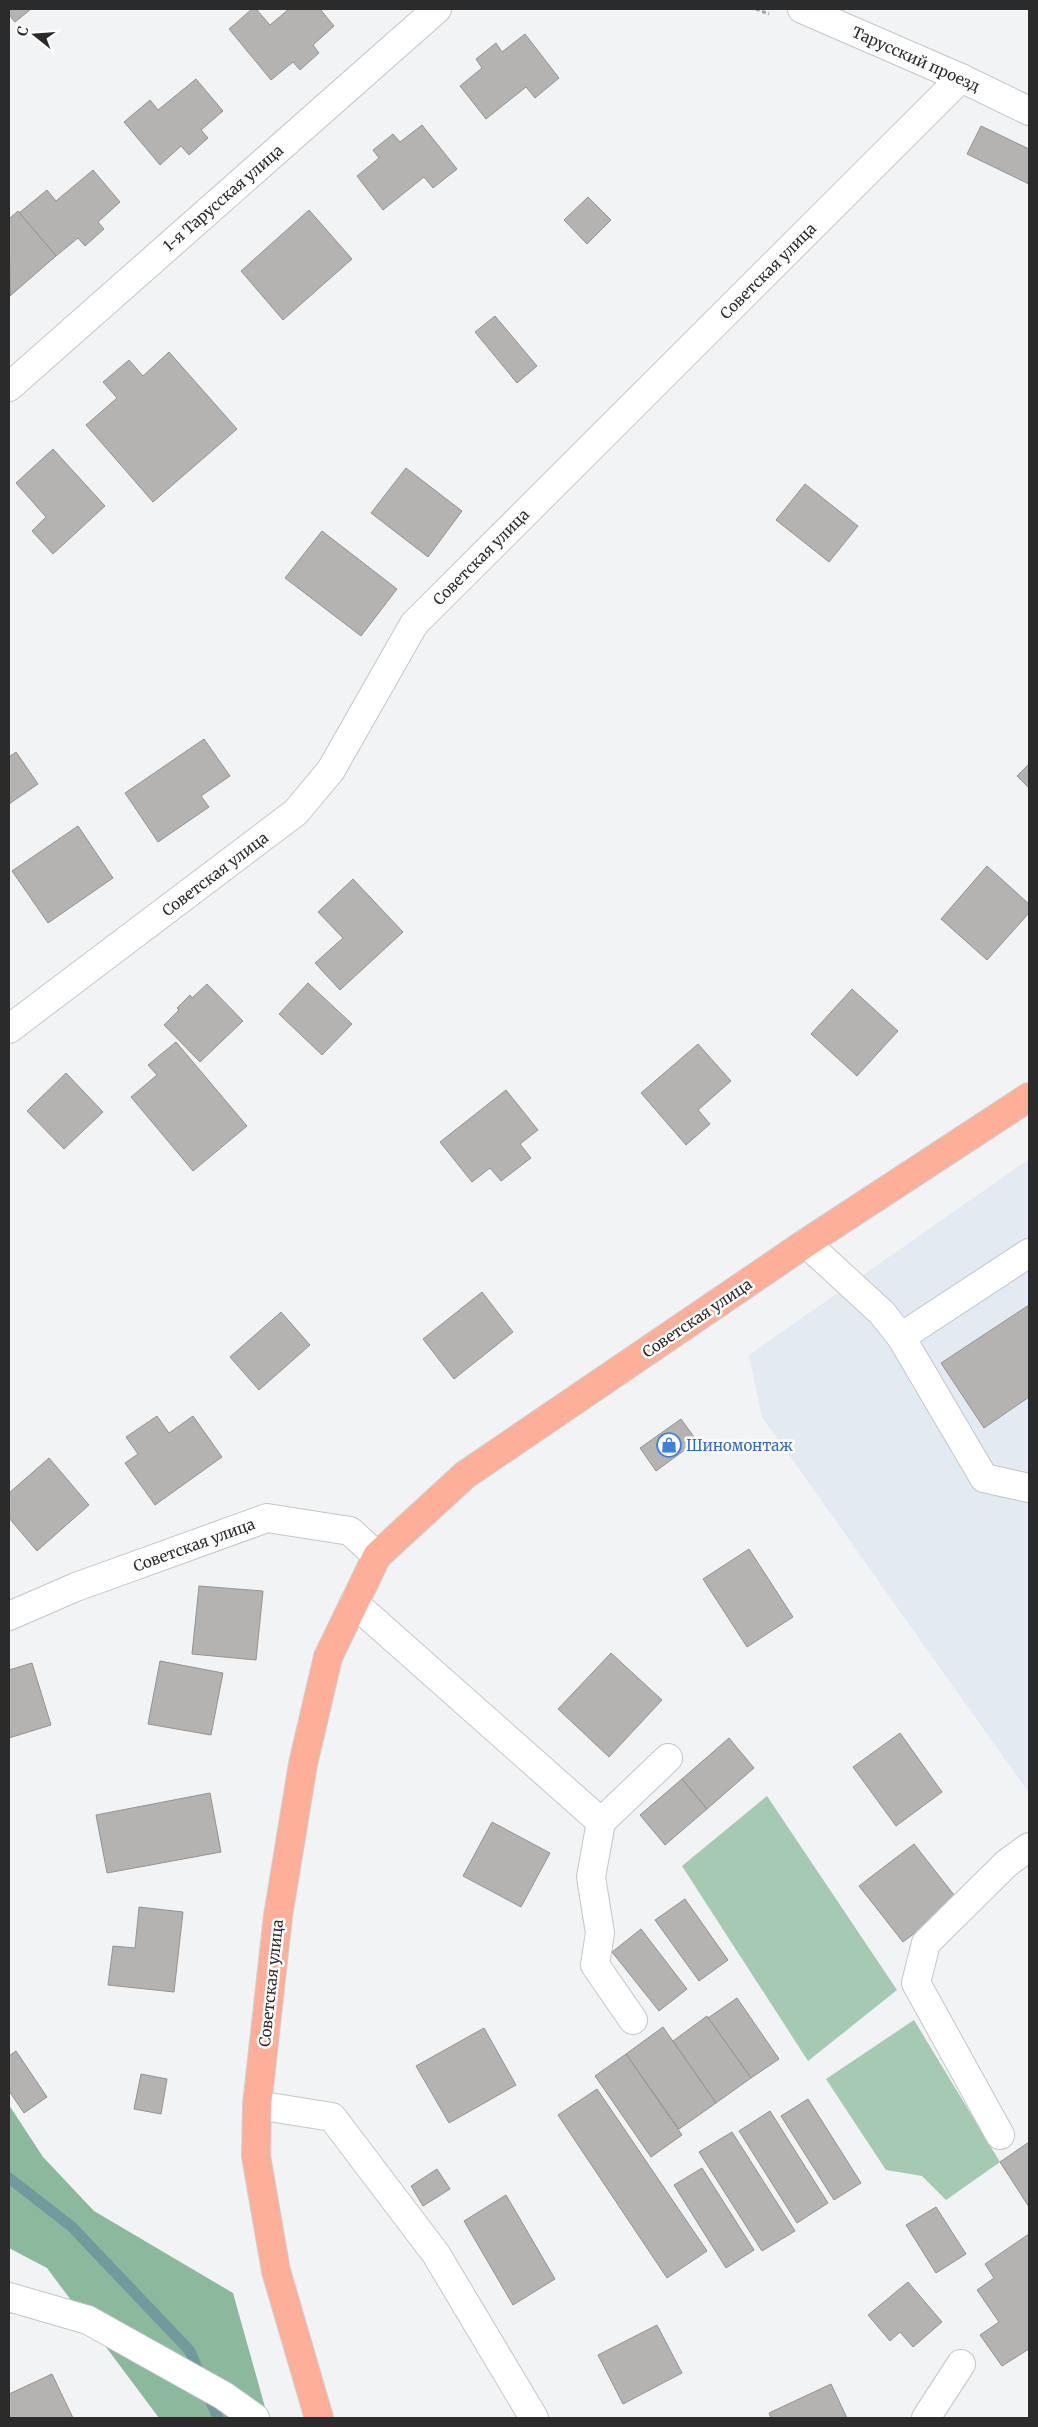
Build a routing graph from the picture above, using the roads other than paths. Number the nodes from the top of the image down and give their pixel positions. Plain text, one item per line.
1 (437, 9) edge
2 (802, 9) edge
3 (961, 78) junction
4 (1029, 111) edge
5 (9, 387) edge
6 (9, 1029) edge
7 (1029, 1097) edge
8 (806, 1243) junction
9 (1029, 1253) edge
10 (901, 1337) junction
11 (1029, 1488) edge
12 (378, 1556) junction
13 (354, 1603) junction
14 (9, 1616) edge
15 (668, 1758) dead end
16 (601, 1822) junction
17 (1029, 1847) edge
18 (633, 2020) dead end
19 (257, 2105) junction
20 (1000, 2135) dead end
21 (9, 2297) edge
22 (961, 2364) dead end
23 (255, 2418) edge
24 (319, 2418) edge
25 (534, 2418) edge
26 (926, 2418) edge

1 - 5 street, 1-я Тарусская улица
2 - 3 street, Тарусский проезд
3 - 4 street, Тарусский проезд
3 - 6 street, Советская улица
7 - 8 main road, Советская улица
8 - 10 street
8 - 12 main road, Советская улица
9 - 10 street
10 - 11 street
12 - 13 main road, Советская улица
12 - 14 street, Советская улица
13 - 16 street
13 - 19 main road, Советская улица
15 - 16 street
16 - 18 street
17 - 20 street
19 - 24 main road, Советская улица
19 - 25 street
21 - 23 street
22 - 26 street

